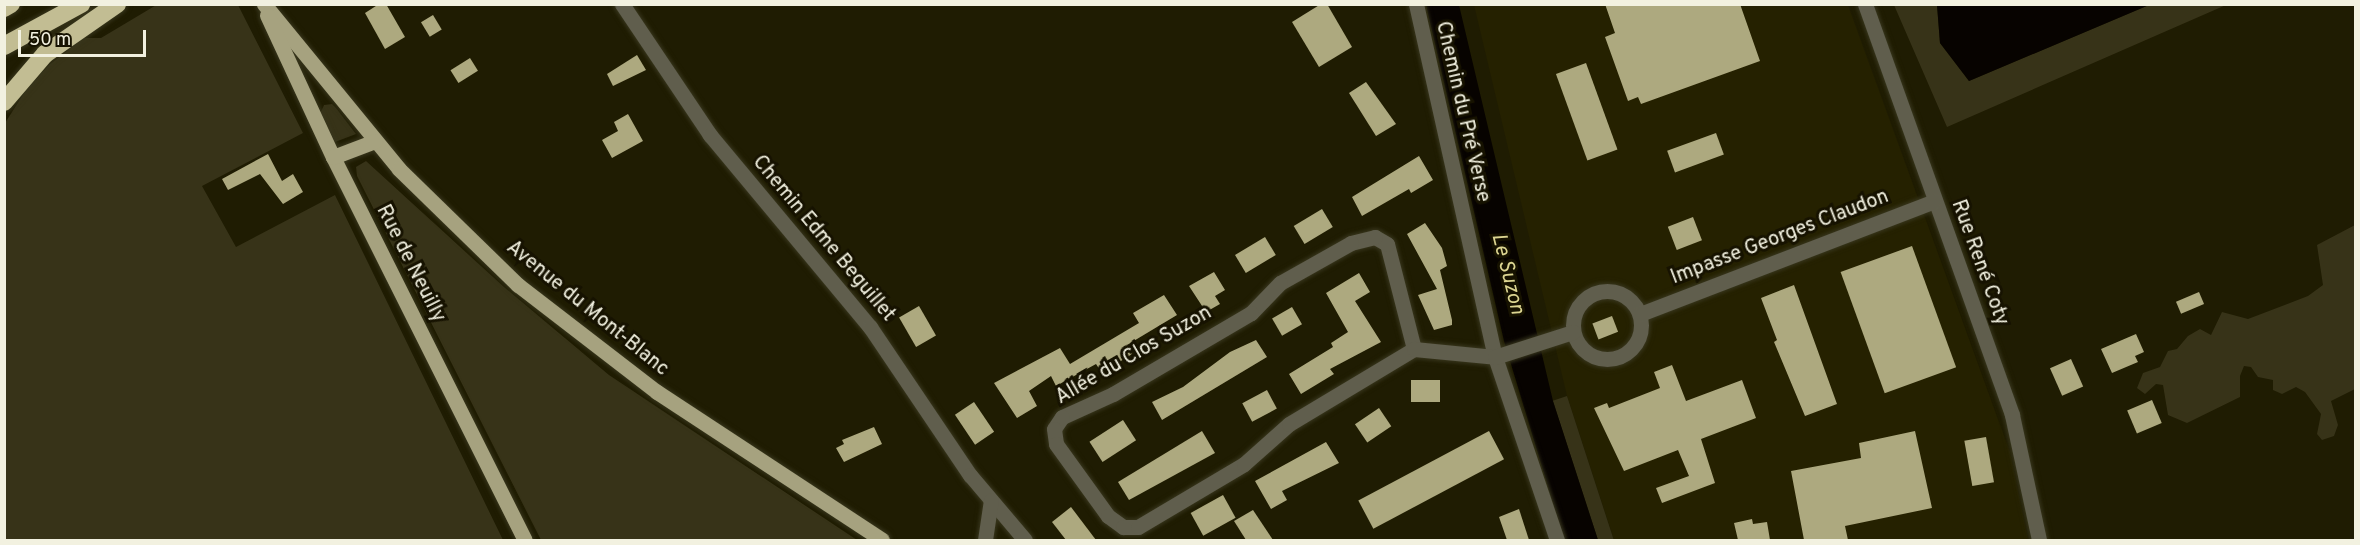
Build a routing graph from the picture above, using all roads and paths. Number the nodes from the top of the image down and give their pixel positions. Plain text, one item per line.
1 (11, 4) edge
2 (81, 4) edge
3 (117, 4) edge
4 (263, 4) edge
5 (622, 4) edge
6 (1416, 4) edge
7 (1865, 4) edge
8 (4, 8) edge
9 (4, 46) edge
10 (4, 102) edge
11 (375, 141) junction
12 (333, 157) junction
13 (1934, 201) junction
14 (1640, 314) junction
15 (1573, 332) junction
16 (1414, 349) junction
17 (1495, 357) junction
18 (991, 500) junction
19 (521, 536) edge
20 (882, 540) edge
21 (985, 540) edge
22 (1025, 540) edge
23 (1557, 540) edge
24 (2039, 540) edge

1 - 8 highway
2 - 9 highway
3 - 10 highway
4 - 11 main road, Avenue du Mont-Blanc
4 - 12 main road, Rue de Neuilly
5 - 18 street, Chemin Edme Beguillet
6 - 17 street, Chemin du Pré Verse
7 - 13 street, Rue René Coty
11 - 12 main road
11 - 20 main road, Avenue du Mont-Blanc
12 - 19 main road, Rue de Neuilly
13 - 14 street, Impasse Georges Claudon
13 - 24 street, Rue René Coty
14 - 15 street
14 - 15 street
15 - 17 street
16 - 16 street, Allée du Clos Suzon
16 - 17 street
17 - 23 street, Chemin du Pré Verse
18 - 21 street
18 - 22 street, Chemin Edme Beguillet

